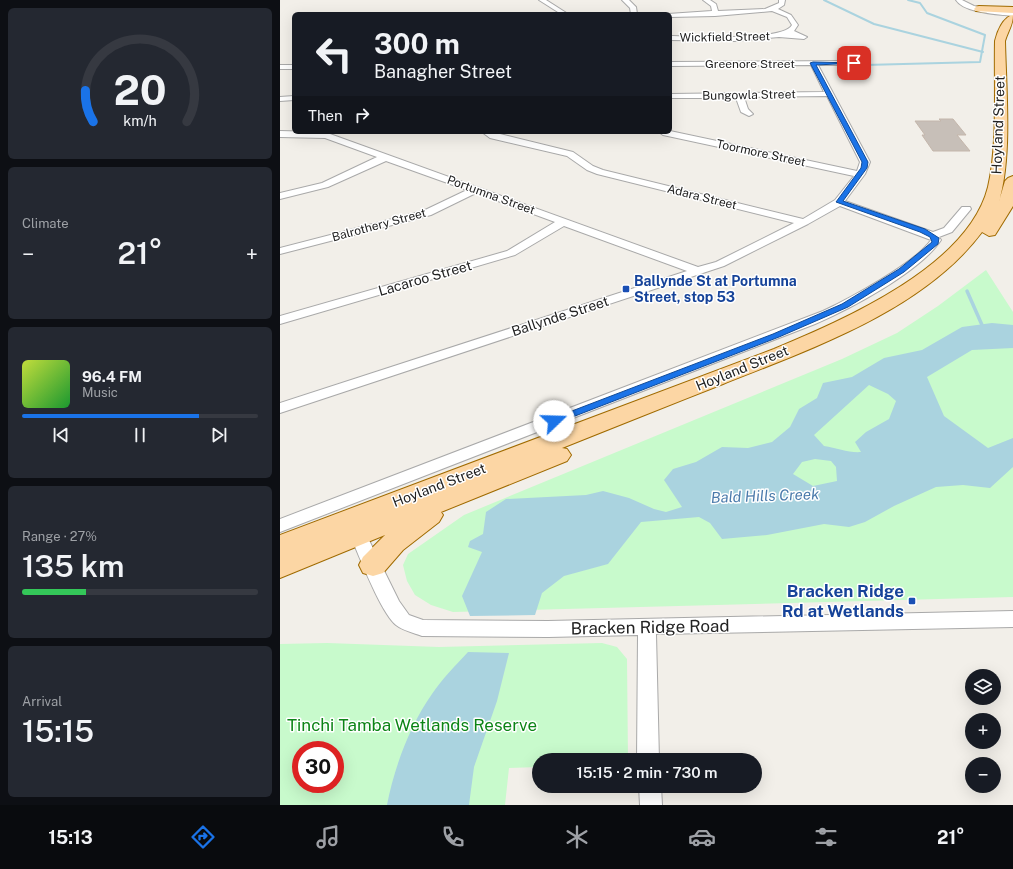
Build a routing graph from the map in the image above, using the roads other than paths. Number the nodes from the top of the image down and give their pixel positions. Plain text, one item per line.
1 (542, 0) edge
2 (625, 0) edge
3 (706, 0) edge
4 (782, 0) edge
5 (959, 0) edge
6 (979, 9) junction
7 (773, 10) junction
8 (562, 12) edge
9 (634, 12) edge
10 (715, 14) junction
11 (672, 15) edge
12 (1009, 16) edge
13 (791, 32) junction
14 (781, 35) junction
15 (672, 38) edge
16 (813, 63) junction
17 (854, 63) dead end
18 (672, 64) edge
19 (280, 67) edge
20 (292, 67) edge
21 (828, 94) junction
22 (739, 95) junction
23 (672, 96) edge
24 (292, 98) edge
25 (280, 99) edge
26 (749, 114) dead end
27 (280, 134) edge
28 (490, 134) edge
29 (672, 134) edge
30 (386, 157) junction
31 (860, 174) junction
32 (1013, 181) edge
33 (475, 190) junction
34 (280, 196) edge
35 (839, 202) junction
36 (966, 209) dead end
37 (563, 222) junction
38 (804, 222) junction
39 (933, 236) junction
40 (280, 251) edge
41 (698, 271) junction
42 (280, 320) edge
43 (280, 408) edge
44 (436, 505) junction
45 (280, 526) edge
46 (355, 527) junction
47 (280, 546) edge
48 (373, 565) junction
49 (280, 567) edge
50 (1013, 619) edge
51 (647, 626) junction
52 (648, 753) edge
53 (650, 793) edge
54 (651, 805) edge

1 - 8 street
2 - 9 street
3 - 10 street
4 - 7 street
5 - 6 street
6 - 12 main road
6 - 12 street
7 - 10 street
7 - 13 street, Wickfield Street
10 - 11 street
12 - 46 main road, Hoyland Street
13 - 14 street, Wickfield Street
13 - 14 street, Wickfield Street
14 - 15 street, Wickfield Street
16 - 17 street, Greenore Street
16 - 18 street, Greenore Street
16 - 21 street
19 - 20 street
21 - 22 street, Bungowla Street
21 - 31 street
22 - 23 street, Bungowla Street
22 - 26 street
24 - 25 street
27 - 30 street, Portumna Street
28 - 38 street, Adara Street
29 - 31 street, Toormore Street
30 - 33 street, Portumna Street
30 - 34 street
31 - 35 street, Ballynde Street
32 - 44 main road, Hoyland Street
33 - 37 street, Portumna Street
33 - 40 street, Balrothery Street
35 - 38 street, Ballynde Street
35 - 39 street
36 - 39 street
37 - 41 street, Portumna Street
37 - 42 street, Lacaroo Street
38 - 41 street, Ballynde Street
39 - 45 street, Hoyland Street
41 - 43 street, Ballynde Street
44 - 46 main road, Hoyland Street
44 - 48 main road
46 - 47 main road, Hoyland Street
46 - 48 street, Bracken Ridge Road
46 - 49 main road, Hoyland Street
48 - 51 street, Bracken Ridge Road
50 - 51 street, Bracken Ridge Road
51 - 52 street
53 - 54 street

